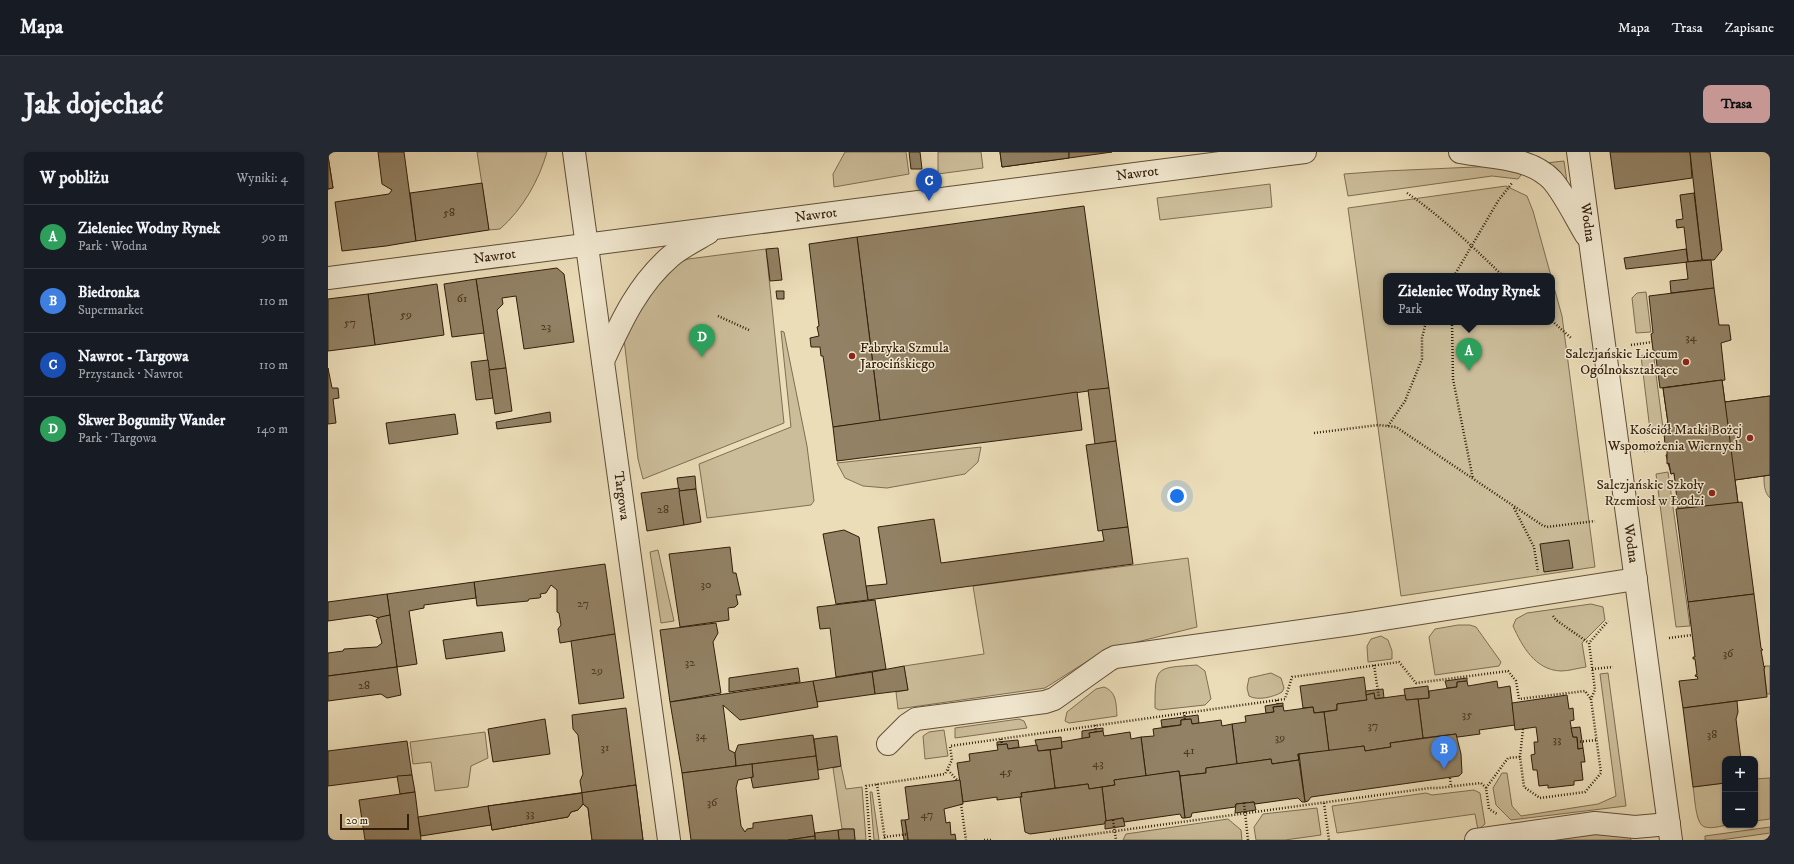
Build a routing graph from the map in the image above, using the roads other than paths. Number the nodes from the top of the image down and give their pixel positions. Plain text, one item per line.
1 (574, 152) edge
2 (1305, 152) edge
3 (1460, 152) edge
4 (1578, 152) edge
5 (715, 229) junction
6 (587, 244) junction
7 (1591, 244) junction
8 (328, 278) edge
9 (603, 362) junction
10 (1636, 580) junction
11 (888, 744) dead end
12 (1670, 832) edge
13 (669, 840) edge
14 (1476, 840) edge

1 - 6 street, Targowa
2 - 5 street, Nawrot
3 - 7 street
4 - 7 street, Wodna
5 - 6 street, Nawrot
5 - 9 street
6 - 8 street, Nawrot
6 - 9 street, Targowa
7 - 10 street, Wodna
9 - 13 street, Targowa
10 - 11 street
10 - 12 street, Wodna
12 - 14 street

